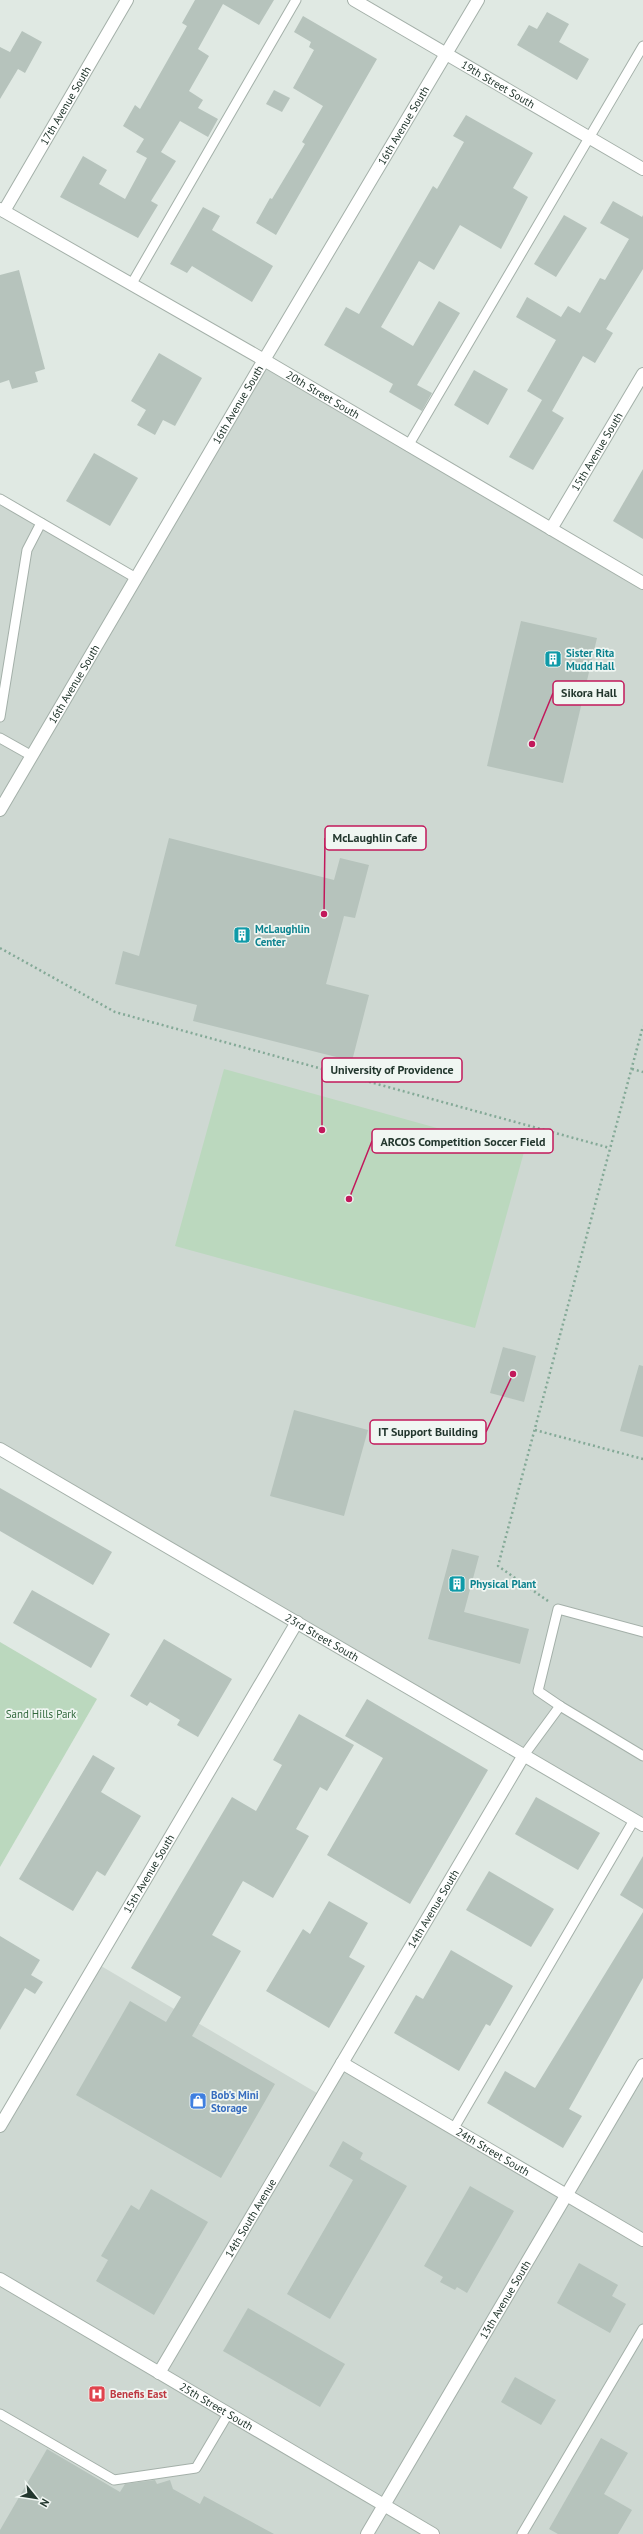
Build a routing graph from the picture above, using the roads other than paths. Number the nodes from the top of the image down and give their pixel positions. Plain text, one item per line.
1 (127, 0) edge
2 (296, 0) edge
3 (354, 0) edge
4 (478, 0) edge
5 (643, 46) edge
6 (446, 54) junction
7 (590, 137) junction
8 (643, 169) edge
9 (2, 210) edge
10 (131, 285) junction
11 (264, 360) junction
12 (643, 374) edge
13 (408, 446) junction
14 (0, 499) edge
15 (40, 523) junction
16 (551, 529) junction
17 (136, 578) junction
18 (643, 584) edge
19 (0, 717) edge
20 (0, 738) edge
21 (32, 756) junction
22 (0, 810) edge
23 (0, 1449) edge
24 (297, 1622) junction
25 (643, 1632) edge
26 (560, 1706) junction
27 (524, 1755) junction
28 (643, 1756) edge
29 (639, 1822) edge
30 (342, 2064) junction
31 (643, 2065) edge
32 (0, 2126) edge
33 (454, 2128) junction
34 (566, 2194) junction
35 (643, 2240) edge
36 (0, 2279) edge
37 (643, 2329) edge
38 (160, 2373) junction
39 (0, 2414) edge
40 (228, 2414) junction
41 (384, 2506) junction
42 (367, 2534) edge
43 (433, 2534) edge
44 (522, 2534) edge

1 - 9 street, 17th Avenue South
2 - 10 lane
3 - 6 street, 19th Street South
4 - 6 street, 16th Avenue South
5 - 7 lane
6 - 7 street, 19th Street South
6 - 11 street, 16th Avenue South
7 - 8 street, 19th Street South
7 - 13 lane
9 - 10 street, 20th Street South
10 - 11 street, 20th Street South
11 - 13 street, 20th Street South
11 - 17 street, 16th Avenue South
12 - 16 street, 15th Avenue South
13 - 16 street, 20th Street South
14 - 15 lane
15 - 17 lane
15 - 19 lane
16 - 18 street, 20th Street South
17 - 21 street, 16th Avenue South
20 - 21 lane
21 - 22 street, 16th Avenue South
23 - 24 street, 23rd Street South
24 - 27 street, 23rd Street South
24 - 32 street, 15th Avenue South
25 - 26 lane
26 - 27 lane
26 - 28 lane
27 - 29 street, 23rd Street South
27 - 30 street, 14th Avenue South
29 - 33 lane
30 - 33 street, 24th Street South
30 - 38 street, 14th South Avenue
31 - 34 street, 13th Avenue South
33 - 34 street, 24th Street South
34 - 35 street, 24th Street South
34 - 41 street, 13th Avenue South
36 - 38 street, 25th Street South
37 - 44 lane
38 - 40 street, 25th Street South
39 - 40 lane
40 - 41 street, 25th Street South
41 - 42 street, 13th Avenue South
41 - 43 street, 25th Street South

